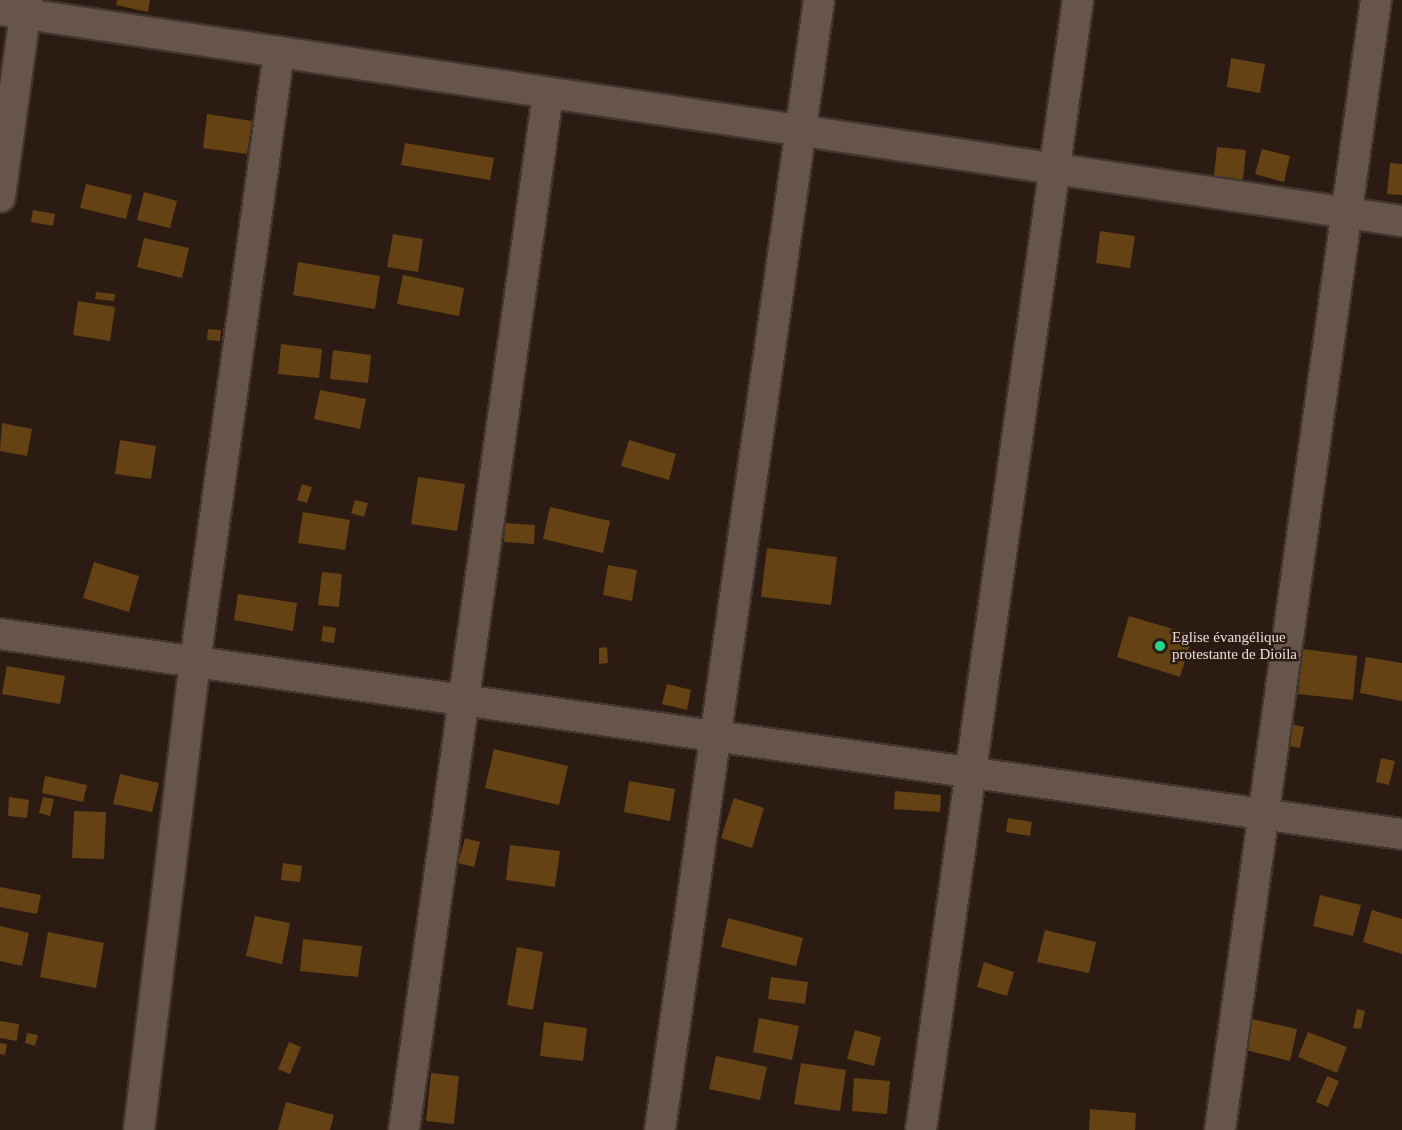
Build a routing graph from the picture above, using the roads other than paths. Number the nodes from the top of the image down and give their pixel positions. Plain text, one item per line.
1 (819, 0) edge
2 (1078, 0) edge
3 (1376, 0) edge
4 (18, 8) edge
5 (279, 52) junction
6 (548, 93) junction
7 (801, 131) junction
8 (1054, 169) junction
9 (0, 197) edge
10 (1346, 213) junction
11 (1402, 221) edge
12 (0, 634) edge
13 (195, 662) junction
14 (463, 700) junction
15 (716, 736) junction
16 (971, 772) junction
17 (1263, 814) junction
18 (1402, 834) edge
19 (140, 1130) edge
20 (404, 1130) edge
21 (660, 1130) edge
22 (921, 1130) edge
23 (1220, 1130) edge

1 - 7 street
2 - 8 street
3 - 10 street
4 - 5 street
4 - 9 street
5 - 6 street
5 - 13 street
6 - 7 street
6 - 14 street
7 - 8 street
7 - 15 street
8 - 10 street
8 - 16 street
10 - 11 street
10 - 17 street
12 - 13 street
13 - 14 street
13 - 19 street
14 - 15 street
14 - 20 street
15 - 16 street
15 - 21 street
16 - 17 street
16 - 22 street
17 - 18 street
17 - 23 street

